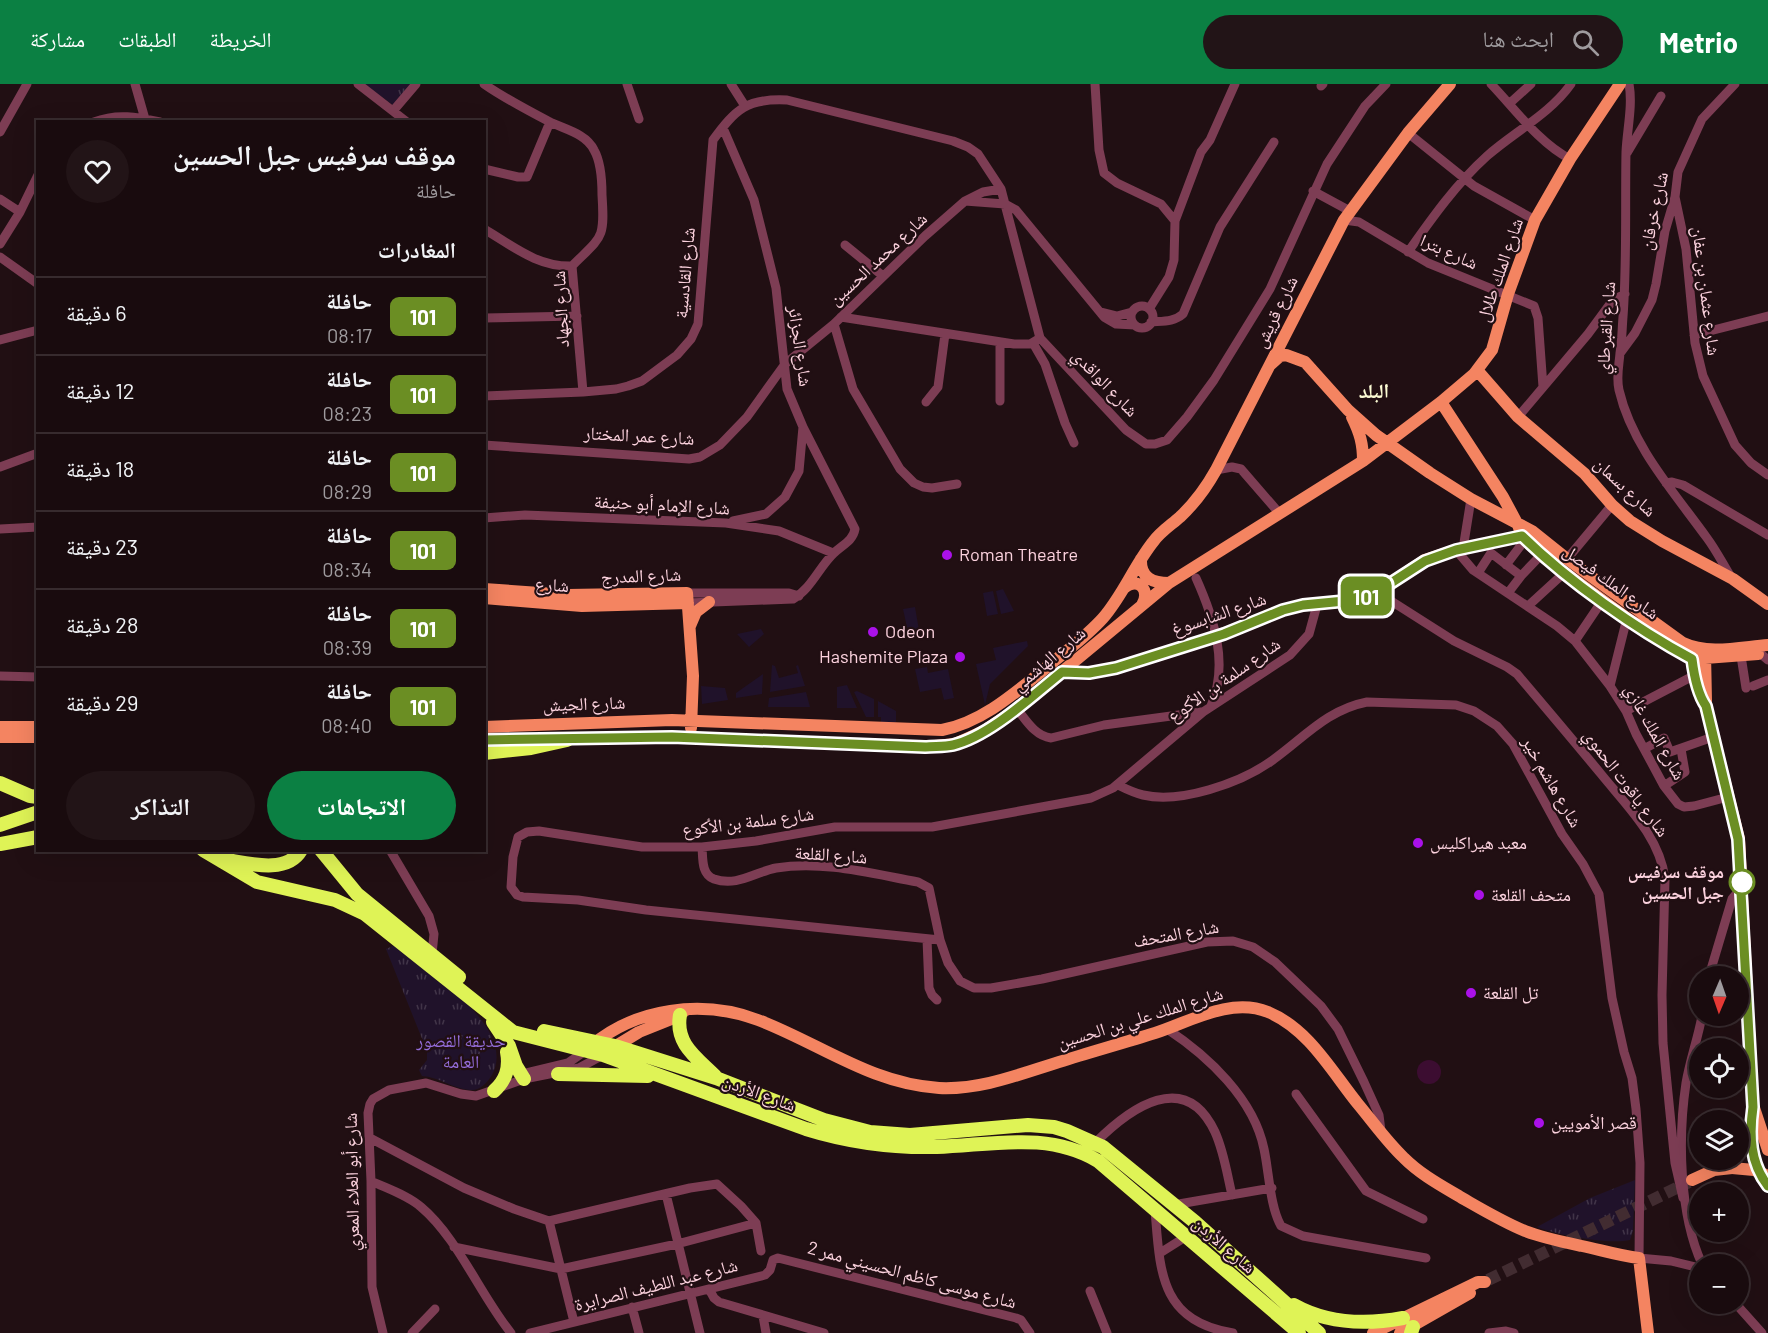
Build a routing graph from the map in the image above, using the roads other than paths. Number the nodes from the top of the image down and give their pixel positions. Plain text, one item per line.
1 (27, 84) edge
2 (135, 84) edge
3 (358, 84) edge
4 (416, 84) edge
5 (484, 84) edge
6 (627, 84) edge
7 (732, 84) edge
8 (1095, 84) edge
9 (1235, 84) edge
10 (1386, 84) edge
11 (1450, 84) edge
12 (1491, 84) edge
13 (1532, 84) edge
14 (1571, 84) edge
15 (1620, 84) edge
16 (1629, 84) edge
17 (1735, 84) edge
18 (1661, 96) dead end
19 (1510, 103) junction
20 (745, 106) junction
21 (393, 111) junction
22 (145, 119) junction
23 (639, 119) dead end
24 (99, 120) edge
25 (150, 120) edge
26 (404, 120) edge
27 (550, 122) junction
28 (1529, 124) junction
29 (723, 128) junction
30 (0, 132) edge
31 (1408, 133) junction
32 (1274, 142) dead end
33 (1626, 154) junction
34 (1570, 159) junction
35 (486, 169) edge
36 (36, 179) edge
37 (1464, 179) junction
38 (1001, 189) junction
39 (1313, 191) junction
40 (1674, 197) junction
41 (0, 199) edge
42 (965, 201) junction
43 (1005, 204) junction
44 (20, 212) junction
45 (1347, 216) junction
46 (1025, 220) junction
47 (1535, 220) junction
48 (1175, 221) junction
49 (1010, 228) junction
50 (486, 230) edge
51 (0, 244) edge
52 (845, 245) dead end
53 (1408, 252) junction
54 (0, 257) edge
55 (572, 266) junction
56 (883, 276) junction
57 (36, 283) edge
58 (1508, 294) junction
59 (1624, 294) junction
60 (1149, 309) junction
61 (1099, 311) junction
62 (1132, 312) junction
63 (577, 316) junction
64 (1768, 316) edge
65 (486, 318) edge
66 (837, 320) junction
67 (1151, 322) junction
68 (1135, 325) junction
69 (36, 331) edge
70 (945, 334) junction
71 (1695, 335) junction
72 (0, 340) edge
73 (1036, 340) junction
74 (1000, 342) junction
75 (1621, 352) junction
76 (785, 364) junction
77 (1269, 365) junction
78 (1477, 370) junction
79 (1543, 387) junction
80 (583, 392) junction
81 (486, 396) edge
82 (1000, 401) dead end
83 (926, 402) dead end
84 (1441, 402) junction
85 (1348, 410) junction
86 (1518, 417) junction
87 (803, 427) junction
88 (1074, 443) dead end
89 (1388, 444) junction
90 (486, 445) edge
91 (36, 454) edge
92 (1364, 461) junction
93 (0, 467) edge
94 (1216, 470) junction
95 (1768, 475) edge
96 (1666, 483) junction
97 (957, 484) dead end
98 (1471, 499) junction
99 (1612, 505) junction
100 (1280, 514) junction
101 (486, 519) edge
102 (726, 523) junction
103 (36, 527) edge
104 (0, 529) edge
105 (1522, 534) junction
106 (1768, 535) edge
107 (1490, 548) junction
108 (1460, 549) junction
109 (833, 553) junction
110 (1542, 554) junction
111 (1141, 558) junction
112 (1567, 559) junction
113 (1506, 565) junction
114 (1478, 573) junction
115 (1564, 573) junction
116 (1521, 576) junction
117 (1197, 578) dead end
118 (1732, 579) junction
119 (1170, 583) junction
120 (1124, 588) junction
121 (486, 589) edge
122 (1377, 592) junction
123 (1508, 593) junction
124 (799, 596) junction
125 (486, 598) edge
126 (684, 598) junction
127 (1602, 601) junction
128 (709, 602) junction
129 (1768, 604) edge
130 (1142, 605) junction
131 (1317, 605) junction
132 (1528, 606) junction
133 (1627, 618) junction
134 (690, 627) junction
135 (1216, 637) junction
136 (1575, 641) junction
137 (1766, 653) edge
138 (1698, 654) junction
139 (1741, 656) junction
140 (1062, 672) junction
141 (1695, 675) junction
142 (0, 676) edge
143 (36, 677) edge
144 (1768, 680) edge
145 (1610, 686) junction
146 (693, 700) junction
147 (1706, 706) junction
148 (1017, 709) junction
149 (1207, 709) junction
150 (1626, 711) junction
151 (688, 721) junction
152 (709, 721) junction
153 (0, 727) edge
154 (486, 727) edge
155 (36, 728) edge
156 (0, 737) edge
157 (36, 737) edge
158 (1713, 737) junction
159 (686, 738) junction
160 (486, 740) edge
161 (567, 740) junction
162 (1644, 749) junction
163 (1681, 749) junction
164 (486, 753) edge
165 (0, 783) edge
166 (1118, 785) junction
167 (1664, 786) junction
168 (36, 797) edge
169 (1728, 797) junction
170 (36, 813) edge
171 (36, 817) edge
172 (0, 825) edge
173 (35, 837) edge
174 (0, 844) edge
175 (702, 847) junction
176 (206, 852) edge
177 (300, 852) edge
178 (322, 852) edge
179 (334, 852) edge
180 (391, 852) edge
181 (216, 858) junction
182 (336, 870) junction
183 (1742, 887) junction
184 (927, 939) junction
185 (940, 940) junction
186 (432, 954) junction
187 (1712, 966) edge
188 (938, 1000) dead end
189 (683, 1012) junction
190 (489, 1014) junction
191 (1700, 1026) edge
192 (1167, 1029) junction
193 (504, 1038) junction
194 (590, 1046) junction
195 (615, 1046) junction
196 (603, 1056) junction
197 (558, 1074) junction
198 (522, 1076) junction
199 (662, 1077) junction
200 (716, 1078) junction
201 (500, 1088) junction
202 (1296, 1094) dead end
203 (1753, 1107) junction
204 (1381, 1131) junction
205 (370, 1138) junction
206 (1095, 1143) junction
207 (1678, 1144) junction
208 (1768, 1151) edge
209 (1754, 1158) junction
210 (1768, 1176) edge
211 (1692, 1180) tunnel mouth
212 (371, 1181) junction
213 (1768, 1186) edge
214 (1272, 1188) junction
215 (666, 1194) junction
216 (1232, 1195) junction
217 (1173, 1205) junction
218 (1155, 1210) junction
219 (1423, 1219) dead end
220 (549, 1221) junction
221 (756, 1223) junction
222 (1187, 1236) junction
223 (677, 1244) junction
224 (454, 1247) junction
225 (761, 1251) dead end
226 (1160, 1253) junction
227 (1698, 1254) edge
228 (780, 1258) joint
229 (1426, 1258) dead end
230 (1640, 1258) junction
231 (1689, 1264) edge
232 (561, 1269) junction
233 (1486, 1281) tunnel mouth
234 (709, 1288) junction
235 (1090, 1291) dead end
236 (690, 1292) junction
237 (1275, 1293) junction
238 (632, 1307) junction
239 (435, 1309) dead end
240 (1745, 1314) edge
241 (763, 1316) junction
242 (574, 1322) junction
243 (1200, 1324) junction
244 (1407, 1328) edge
245 (552, 1330) edge
246 (383, 1333) edge
247 (412, 1333) edge
248 (511, 1333) edge
249 (530, 1333) edge
250 (639, 1333) edge
251 (700, 1333) edge
252 (766, 1333) edge
253 (824, 1333) edge
254 (1030, 1333) edge
255 (1107, 1333) edge
256 (1194, 1333) edge
257 (1233, 1333) edge
258 (1299, 1333) edge
259 (1319, 1333) edge
260 (1373, 1333) edge
261 (1489, 1333) edge
262 (1514, 1333) edge
263 (1648, 1333) edge
264 (1762, 1333) edge

1 - 30 street
2 - 22 street
3 - 21 street
4 - 21 street
5 - 27 street, شارع الجهاد
6 - 23 street
7 - 20 street
8 - 48 street
9 - 48 street
10 - 39 street, شارع الواقدي
11 - 31 main road, شارع قريش
12 - 19 street
13 - 19 street
14 - 28 street
15 - 34 main road, شارع الملك طلال
16 - 33 street, شارع القبرطاي
17 - 40 street, شارع خرفان
18 - 33 street
19 - 28 street
20 - 29 street, شارع القادسية
20 - 38 street, شارع الواقدي
21 - 26 street
22 - 24 street
22 - 25 street
27 - 35 street
27 - 55 street, شارع الجهاد
28 - 34 street
28 - 37 street
29 - 76 street, شارع الجزائر
29 - 80 street, شارع القادسية
31 - 37 street
31 - 45 main road, شارع قريش
32 - 67 street
33 - 59 street, شارع القبرطاي
34 - 47 main road, شارع الملك طلال
36 - 44 street
37 - 47 street
37 - 53 street
38 - 42 street, شارع محمد الحسين
38 - 43 street, شارع الواقدي
39 - 45 street, شارع بترا
39 - 73 street, شارع الواقدي
40 - 71 street, شارع عثمان بن عفان
40 - 75 street, شارع خرفان
41 - 44 street
42 - 43 street
42 - 56 street, شارع محمد الحسين
43 - 46 street
43 - 49 street, شارع الواقدي
44 - 51 street
45 - 53 street, شارع بترا
45 - 77 main road, شارع قريش
46 - 49 street
46 - 61 street
47 - 58 main road, شارع الملك طلال
48 - 60 street
49 - 73 street, شارع الواقدي
50 - 55 street
52 - 56 street
53 - 58 street, شارع بترا
54 - 57 street
55 - 63 street, شارع الجهاد
56 - 66 street, شارع محمد الحسين
58 - 78 main road, شارع الملك طلال
58 - 79 street, شارع بترا
59 - 75 street, شارع القبرطاي
59 - 79 street
60 - 62 street
60 - 67 street
61 - 62 street
61 - 68 street
62 - 68 street
63 - 65 street
63 - 80 street, شارع الجهاد
64 - 71 street
66 - 70 street
66 - 76 street, شارع محمد الحسين
66 - 97 street
67 - 68 street
69 - 72 street
70 - 74 street
70 - 83 street
71 - 95 street, شارع عثمان بن عفان
73 - 74 street
73 - 88 street
74 - 82 street
75 - 96 street, شارع القبرطاي
76 - 87 street, شارع الجزائر
76 - 90 street, شارع عمر المختار
77 - 85 main road
77 - 94 main road, شارع قريش
78 - 84 main road, شارع الملك طلال
78 - 86 main road, شارع بسمان
79 - 86 street
80 - 81 street, شارع القادسية
84 - 89 main road, شارع الملك طلال
84 - 105 main road, شارع الملك فيصل
85 - 89 main road, شارع الملك فيصل
85 - 92 main road
86 - 99 main road, شارع بسمان
87 - 102 street
87 - 109 street, شارع الجزائر
89 - 92 main road, شارع الهاشمي
89 - 98 main road, شارع الملك فيصل
91 - 93 street
92 - 100 main road, شارع الهاشمي
94 - 100 street
94 - 111 main road, شارع قريش
96 - 106 street
96 - 118 street, شارع القبرطاي
98 - 105 main road, شارع الملك فيصل
98 - 108 street
99 - 112 street
99 - 118 main road, شارع بسمان
100 - 119 main road, شارع الهاشمي
101 - 102 street, شارع الإمام أبو حنيفة
102 - 109 street, شارع الإمام أبو حنيفة
103 - 104 street
105 - 107 main road, شارع الشابسوغ
105 - 110 main road, شارع الملك فيصل
105 - 112 main road, شارع الملك فيصل
105 - 113 street
107 - 108 main road, شارع الشابسوغ
107 - 113 street
107 - 114 street
108 - 114 street, شارع الملك غازي
108 - 122 main road, شارع الشابسوغ
109 - 124 street
110 - 115 main road, شارع الملك فيصل
110 - 116 street
111 - 119 main road
111 - 120 main road, شارع الهاشمي
112 - 138 main road, شارع الملك فيصل
113 - 116 street
114 - 123 street, شارع الملك غازي
115 - 127 main road, شارع الملك فيصل
115 - 132 street
116 - 123 street
117 - 135 street
118 - 129 main road, شارع بسمان
119 - 130 main road, شارع الهاشمي
120 - 130 main road
120 - 152 main road, شارع الهاشمي
121 - 126 main road, شارع المدرج
122 - 131 main road, شارع الشابسوغ
122 - 207 street, شارع ياقوت الحموي
123 - 132 street, شارع الملك غازي
124 - 126 street, شارع المدرج
124 - 128 street, شارع المدرج
125 - 126 main road, شارع
126 - 128 street, شارع المدرج
126 - 134 main road
126 - 151 main road
127 - 133 main road, شارع الملك فيصل
127 - 136 street
128 - 134 main road
130 - 140 main road, شارع الهاشمي
131 - 135 main road, شارع الشابسوغ
131 - 149 street, شارع سلمة بن الأكوع
132 - 136 street, شارع الملك غازي
133 - 138 main road, شارع الملك فيصل
133 - 145 street
134 - 146 main road
135 - 140 main road, شارع الشابسوغ
135 - 149 street
136 - 145 street, شارع الملك غازي
137 - 138 main road
137 - 139 main road
138 - 139 main road
138 - 141 main road
138 - 147 main road
139 - 144 street
140 - 148 main road, شارع الهاشمي
141 - 147 main road
141 - 150 street
142 - 143 street
145 - 150 street, شارع الملك غازي
146 - 151 main road
146 - 152 main road
147 - 158 main road
148 - 149 street
148 - 159 main road, شارع الهاشمي
149 - 166 street, شارع سلمة بن الأكوع
150 - 162 street, شارع الملك غازي
151 - 152 main road, شارع الهاشمي
151 - 154 main road, شارع الجيش
151 - 159 main road
153 - 155 main road
156 - 157 main road
158 - 163 street
158 - 169 main road
159 - 161 main road, شارع الجيش
160 - 161 main road, شارع الجيش
161 - 164 highway
162 - 163 street
162 - 167 street, شارع الملك غازي
163 - 167 street
165 - 168 highway
166 - 175 street, شارع سلمة بن الأكوع
166 - 230 street, شارع هاشم خير
167 - 169 street, شارع الملك غازي
169 - 183 main road
170 - 172 highway
171 - 172 main road
173 - 174 highway
175 - 184 street, شارع سلمة بن الأكوع
175 - 185 street, شارع القلعة
176 - 181 highway, شارع الأردن
177 - 181 highway
178 - 182 highway, شارع الأردن
179 - 182 highway
180 - 186 street
181 - 190 highway, شارع الأردن
182 - 186 highway, شارع الأردن
183 - 187 street
183 - 203 main road
184 - 185 street, شارع سلمة بن الأكوع
184 - 188 street
185 - 204 street, شارع المتحف
186 - 194 highway, شارع الأردن
189 - 192 main road, شارع الملك علي بن الحسين
189 - 194 main road, شارع الملك علي بن الحسين
189 - 195 main road, شارع الملك علي بن الحسين
189 - 200 highway
190 - 193 highway
190 - 194 highway, شارع الأردن
191 - 207 street
192 - 204 main road, شارع الملك علي بن الحسين
192 - 214 street
193 - 198 highway
193 - 201 highway
194 - 195 highway, شارع الأردن
194 - 196 highway, شارع الأردن
194 - 198 street
195 - 196 main road
195 - 200 highway, شارع الأردن
196 - 197 street
196 - 199 highway, شارع الأردن
197 - 198 street
197 - 199 highway
198 - 201 street
199 - 218 highway, شارع الأردن
200 - 206 highway, شارع الأردن
201 - 205 street, شارع أبو العلاء المعري
202 - 219 street
203 - 208 main road
203 - 209 main road
204 - 230 main road, شارع الملك علي بن الحسين
205 - 212 street, شارع أبو العلاء المعري
205 - 220 street
206 - 216 street
206 - 217 highway, شارع الأردن
207 - 227 street
208 - 209 main road
209 - 213 main road
210 - 211 main road, bridge
212 - 224 street
212 - 246 street, شارع أبو العلاء المعري
214 - 216 street
214 - 229 street
215 - 220 street
215 - 221 street
215 - 223 street
216 - 217 street
217 - 237 highway, شارع الأردن
218 - 222 highway, شارع الأردن
218 - 226 street
220 - 232 street
221 - 223 street
221 - 225 street, شارع عبد اللطيف الصرايرة
222 - 226 street
222 - 258 highway, شارع الأردن
223 - 232 street
223 - 236 street
224 - 232 street
224 - 248 street
226 - 243 street
228 - 234 street, شارع عبد اللطيف الصرايرة
228 - 254 street, شارع موسى كاظم الحسيني ممر 2
230 - 231 street
230 - 263 main road
232 - 242 street
233 - 244 main road
234 - 236 street, شارع عبد اللطيف الصرايرة
234 - 241 street
235 - 255 street
236 - 238 street, شارع عبد اللطيف الصرايرة
236 - 251 street
237 - 244 highway
237 - 259 highway, شارع الأردن
238 - 242 street, شارع عبد اللطيف الصرايرة
238 - 250 street
239 - 247 street
240 - 264 street
241 - 252 street
241 - 253 street
242 - 245 street, شارع عبد اللطيف الصرايرة
243 - 256 street
243 - 257 street
244 - 260 main road
245 - 249 street, شارع عبد اللطيف الصرايرة
261 - 262 street

